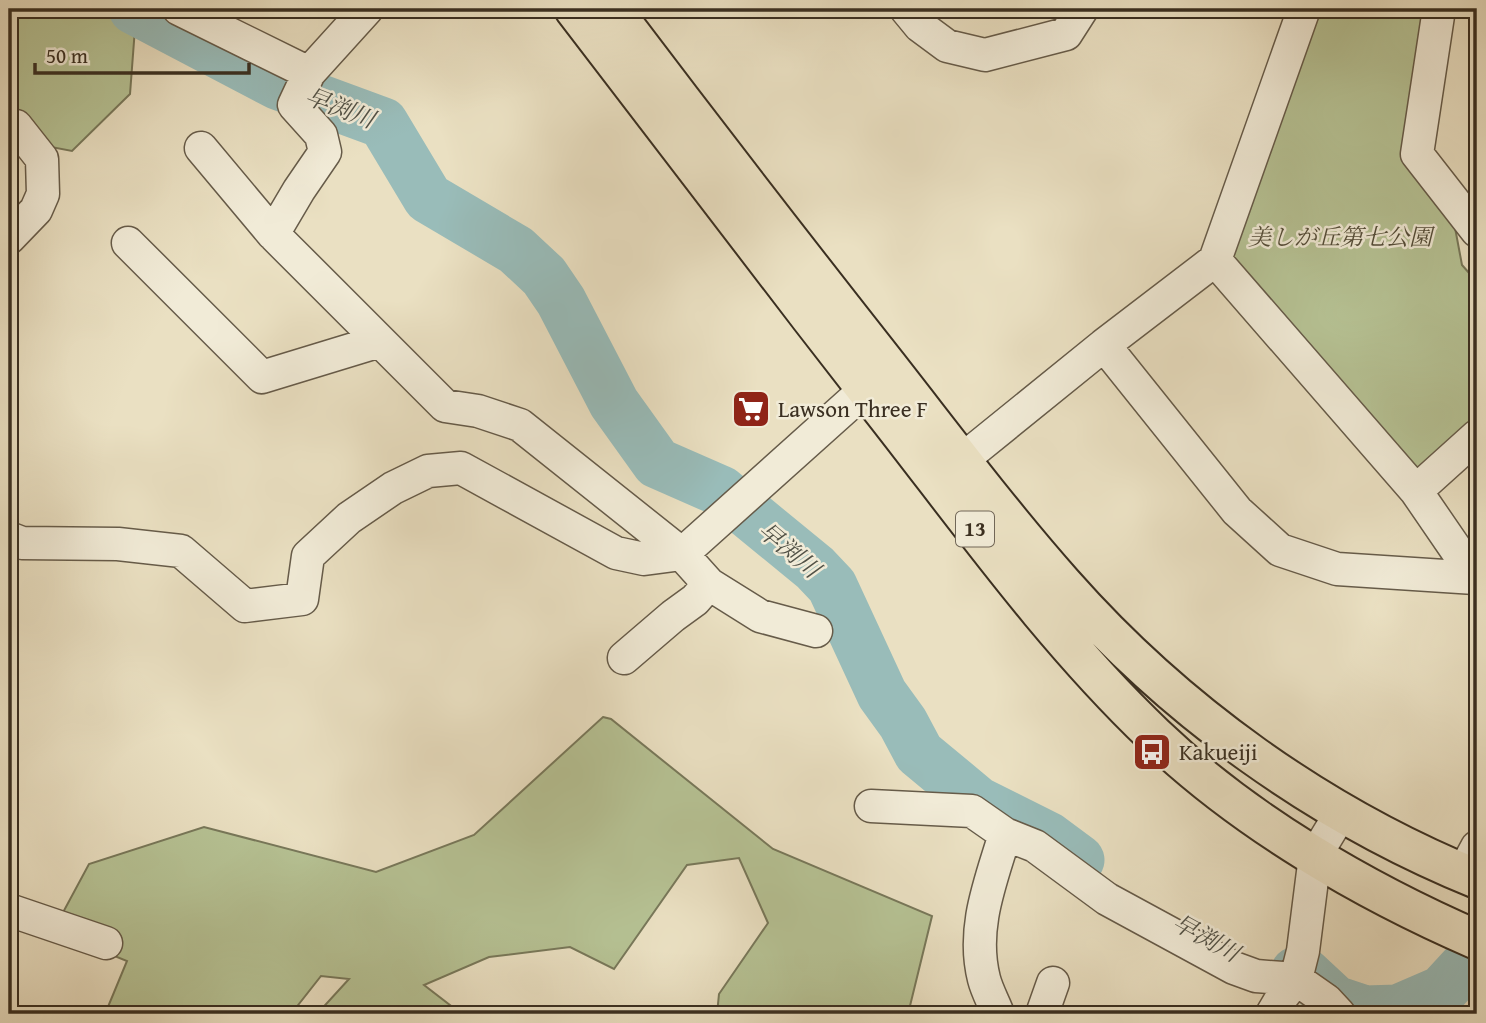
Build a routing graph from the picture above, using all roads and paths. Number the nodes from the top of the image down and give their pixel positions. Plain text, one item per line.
1 (179, 9) edge
2 (368, 9) edge
3 (574, 9) edge
4 (612, 9) edge
5 (906, 9) edge
6 (1082, 9) edge
7 (1304, 9) edge
8 (1439, 9) edge
9 (231, 20) edge
10 (302, 88) junction
11 (9, 125) edge
12 (201, 148) dead end
13 (1477, 231) edge
14 (273, 234) junction
15 (9, 239) edge
16 (128, 243) dead end
17 (1215, 260) junction
18 (380, 341) junction
19 (1104, 345) junction
20 (866, 389) junction
21 (1477, 436) edge
22 (962, 460) junction
23 (1416, 491) junction
24 (9, 538) edge
25 (682, 554) junction
26 (1476, 579) edge
27 (709, 583) junction
28 (816, 631) dead end
29 (624, 659) dead end
30 (871, 806) dead end
31 (1341, 813) junction
32 (1005, 834) junction
33 (1315, 856) junction
34 (1472, 866) edge
35 (9, 910) edge
36 (1477, 940) edge
37 (106, 943) dead end
38 (1300, 965) junction
39 (1053, 983) dead end
40 (998, 1014) edge
41 (1042, 1014) edge
42 (1272, 1014) edge
43 (1339, 1014) edge

1 - 9 street
2 - 10 street
3 - 20 main road, 13
4 - 22 main road, 13
5 - 6 street
7 - 17 street
8 - 13 street
9 - 10 street
10 - 14 street
11 - 15 street
12 - 14 street
14 - 18 street
16 - 18 street
17 - 19 street
17 - 23 street
18 - 25 street
19 - 22 street
19 - 26 street
20 - 25 street
20 - 33 main road, 13
21 - 23 street
22 - 31 main road, 13
23 - 26 street
24 - 25 street
25 - 27 street
27 - 28 street
27 - 29 street
30 - 32 street
31 - 33 street
31 - 34 main road, 13
32 - 38 street
32 - 40 street
33 - 36 main road, 13
33 - 38 street
35 - 37 street
38 - 42 street
38 - 43 street
39 - 41 street

